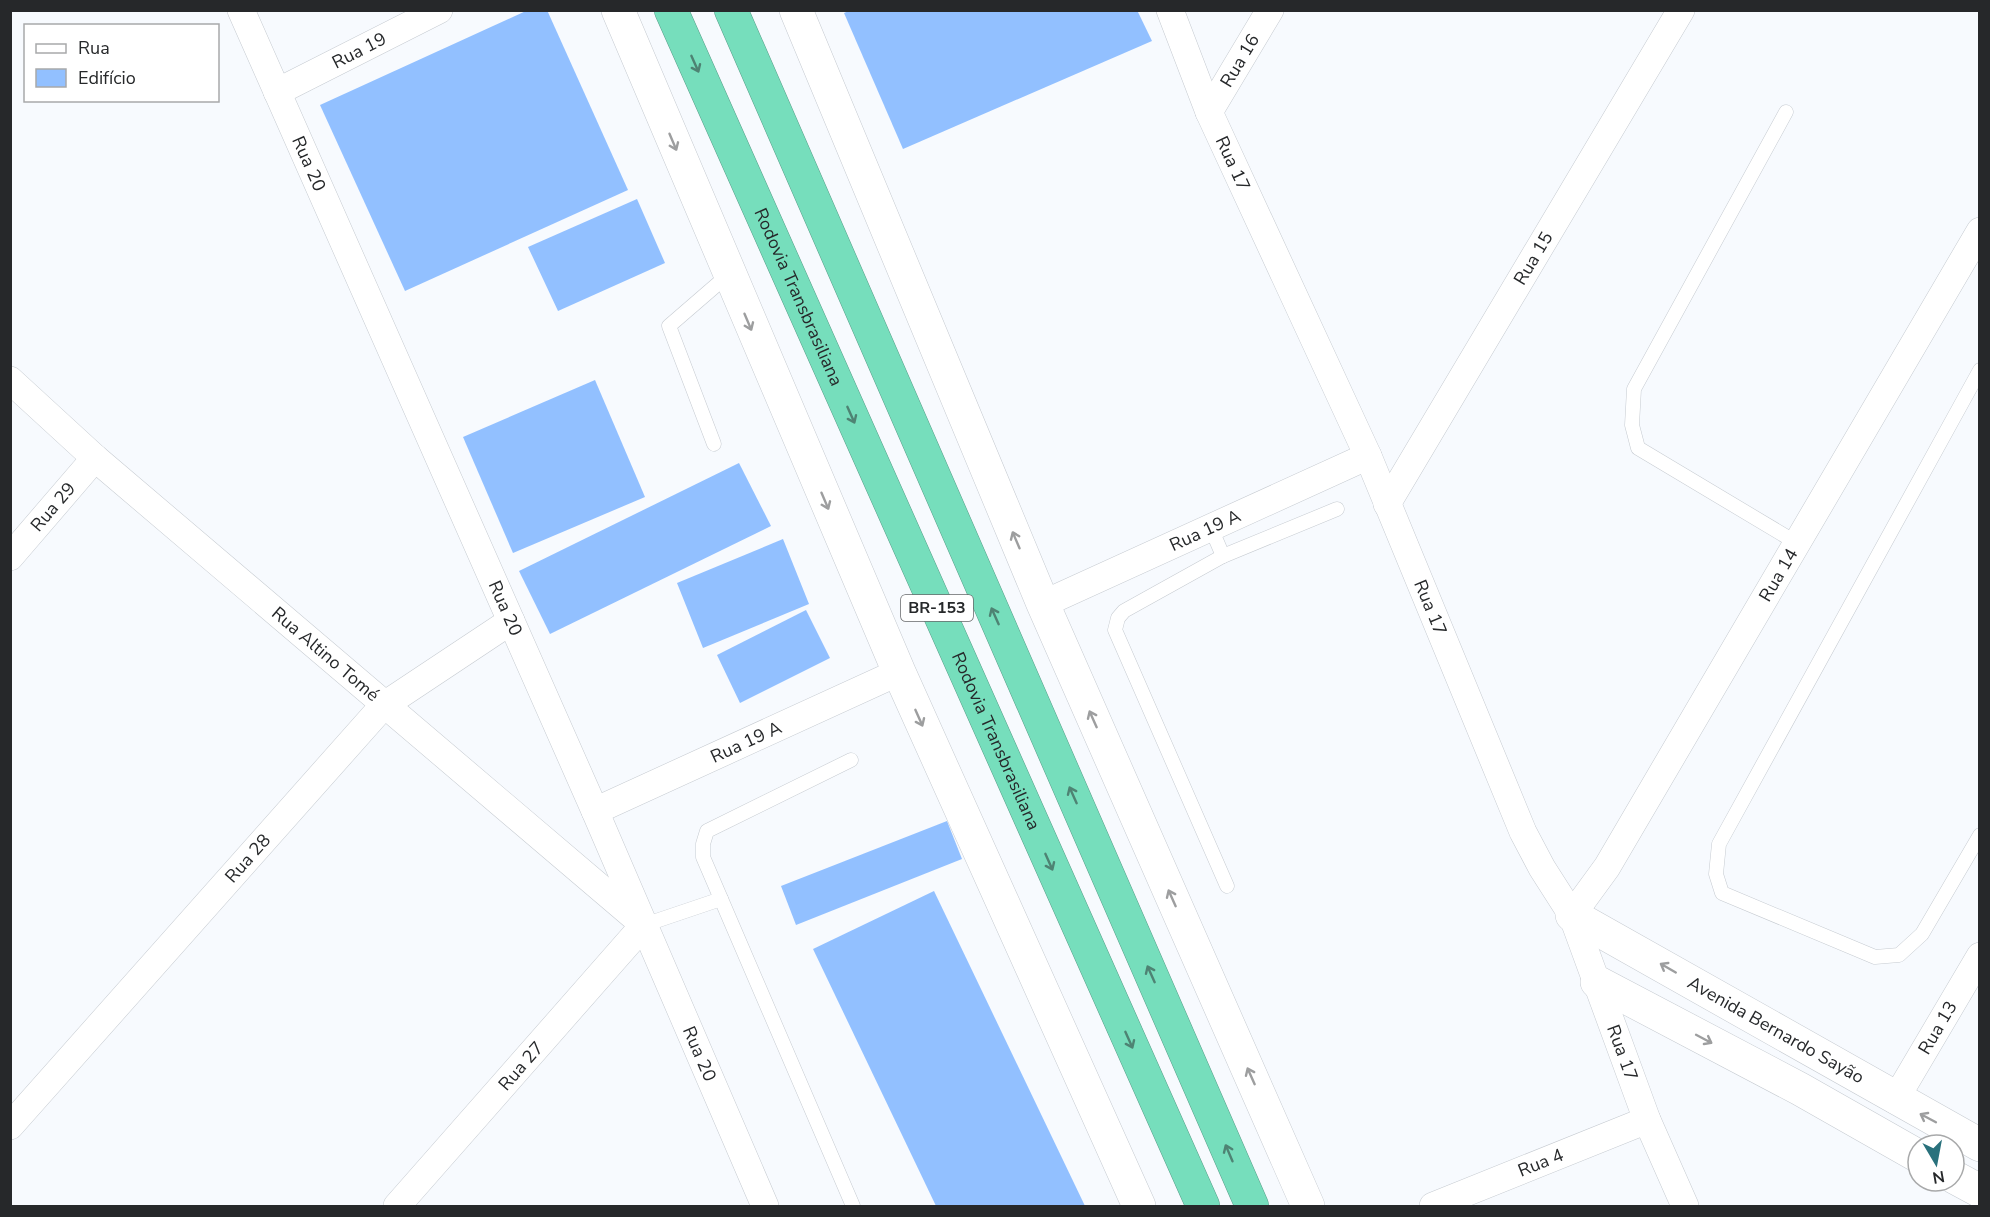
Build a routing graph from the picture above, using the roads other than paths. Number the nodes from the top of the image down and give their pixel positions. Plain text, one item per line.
1 (241, 10) edge
2 (439, 10) edge
3 (618, 10) edge
4 (671, 10) edge
5 (731, 10) edge
6 (796, 10) edge
7 (1170, 10) edge
8 (1270, 10) edge
9 (1681, 10) edge
10 (277, 92) junction
11 (1209, 112) junction
12 (1786, 112) dead end
13 (1980, 231) edge
14 (728, 275) junction
15 (1980, 370) edge
16 (10, 380) edge
17 (714, 444) dead end
18 (1368, 456) junction
19 (95, 458) junction
20 (1387, 504) junction
21 (1337, 509) dead end
22 (1211, 528) junction
23 (1797, 543) junction
24 (1223, 556) junction
25 (10, 557) edge
26 (1043, 604) junction
27 (511, 621) junction
28 (899, 672) junction
29 (383, 706) junction
30 (850, 760) dead end
31 (595, 811) junction
32 (1980, 835) edge
33 (1227, 886) dead end
34 (721, 898) junction
35 (1572, 915) junction
36 (644, 925) junction
37 (1980, 956) edge
38 (1597, 982) junction
39 (1895, 1100) junction
40 (1647, 1120) junction
41 (10, 1126) edge
42 (1980, 1145) edge
43 (1906, 1149) edge
44 (1966, 1183) edge
45 (1980, 1191) edge
46 (398, 1206) edge
47 (765, 1206) edge
48 (853, 1206) edge
49 (1139, 1206) edge
50 (1203, 1206) edge
51 (1252, 1206) edge
52 (1308, 1206) edge
53 (1433, 1206) edge
54 (1685, 1206) edge

1 - 10 street, Rua 20
2 - 10 street, Rua 19
3 -> 14 main road
4 -> 50 highway, Rodovia Transbrasiliana / BR-153
51 -> 5 highway, BR-153
26 -> 6 main road
7 - 11 street, Rua 17
8 - 11 street, Rua 16
9 - 20 street, Rua 15
10 - 27 street, Rua 20
11 - 18 street, Rua 17
12 - 23 lane
13 - 23 street, Rua 14
14 - 17 lane
14 -> 28 main road
15 - 32 lane
16 - 19 street, Rua Altino Tomé
18 - 20 street, Rua 17
18 - 22 street, Rua 19 A
19 - 25 street, Rua 29
19 - 29 street, Rua Altino Tomé
20 - 35 street, Rua 17
21 - 24 lane
22 - 24 lane
22 - 26 street, Rua 19 A
23 - 35 street, Rua 14
24 - 33 lane
52 -> 26 main road
27 - 29 street, Rua 28
27 - 31 street, Rua 20
28 - 31 street, Rua 19 A
28 -> 49 main road
29 - 36 street, Rua Altino Tomé
29 - 41 street, Rua 28
30 - 34 lane
31 - 36 street, Rua 20
34 - 36 lane
34 - 48 lane
35 - 38 street, Rua 17
39 -> 35 main road, Avenida Bernardo Sayão
36 - 46 street, Rua 27
36 - 47 street, Rua 20
37 - 39 street, Rua 13
38 - 40 street, Rua 17
38 -> 43 main road
42 -> 39 main road, Avenida Bernardo Sayão
40 - 53 street, Rua 4
40 - 54 street, Rua 17
44 - 45 main road

